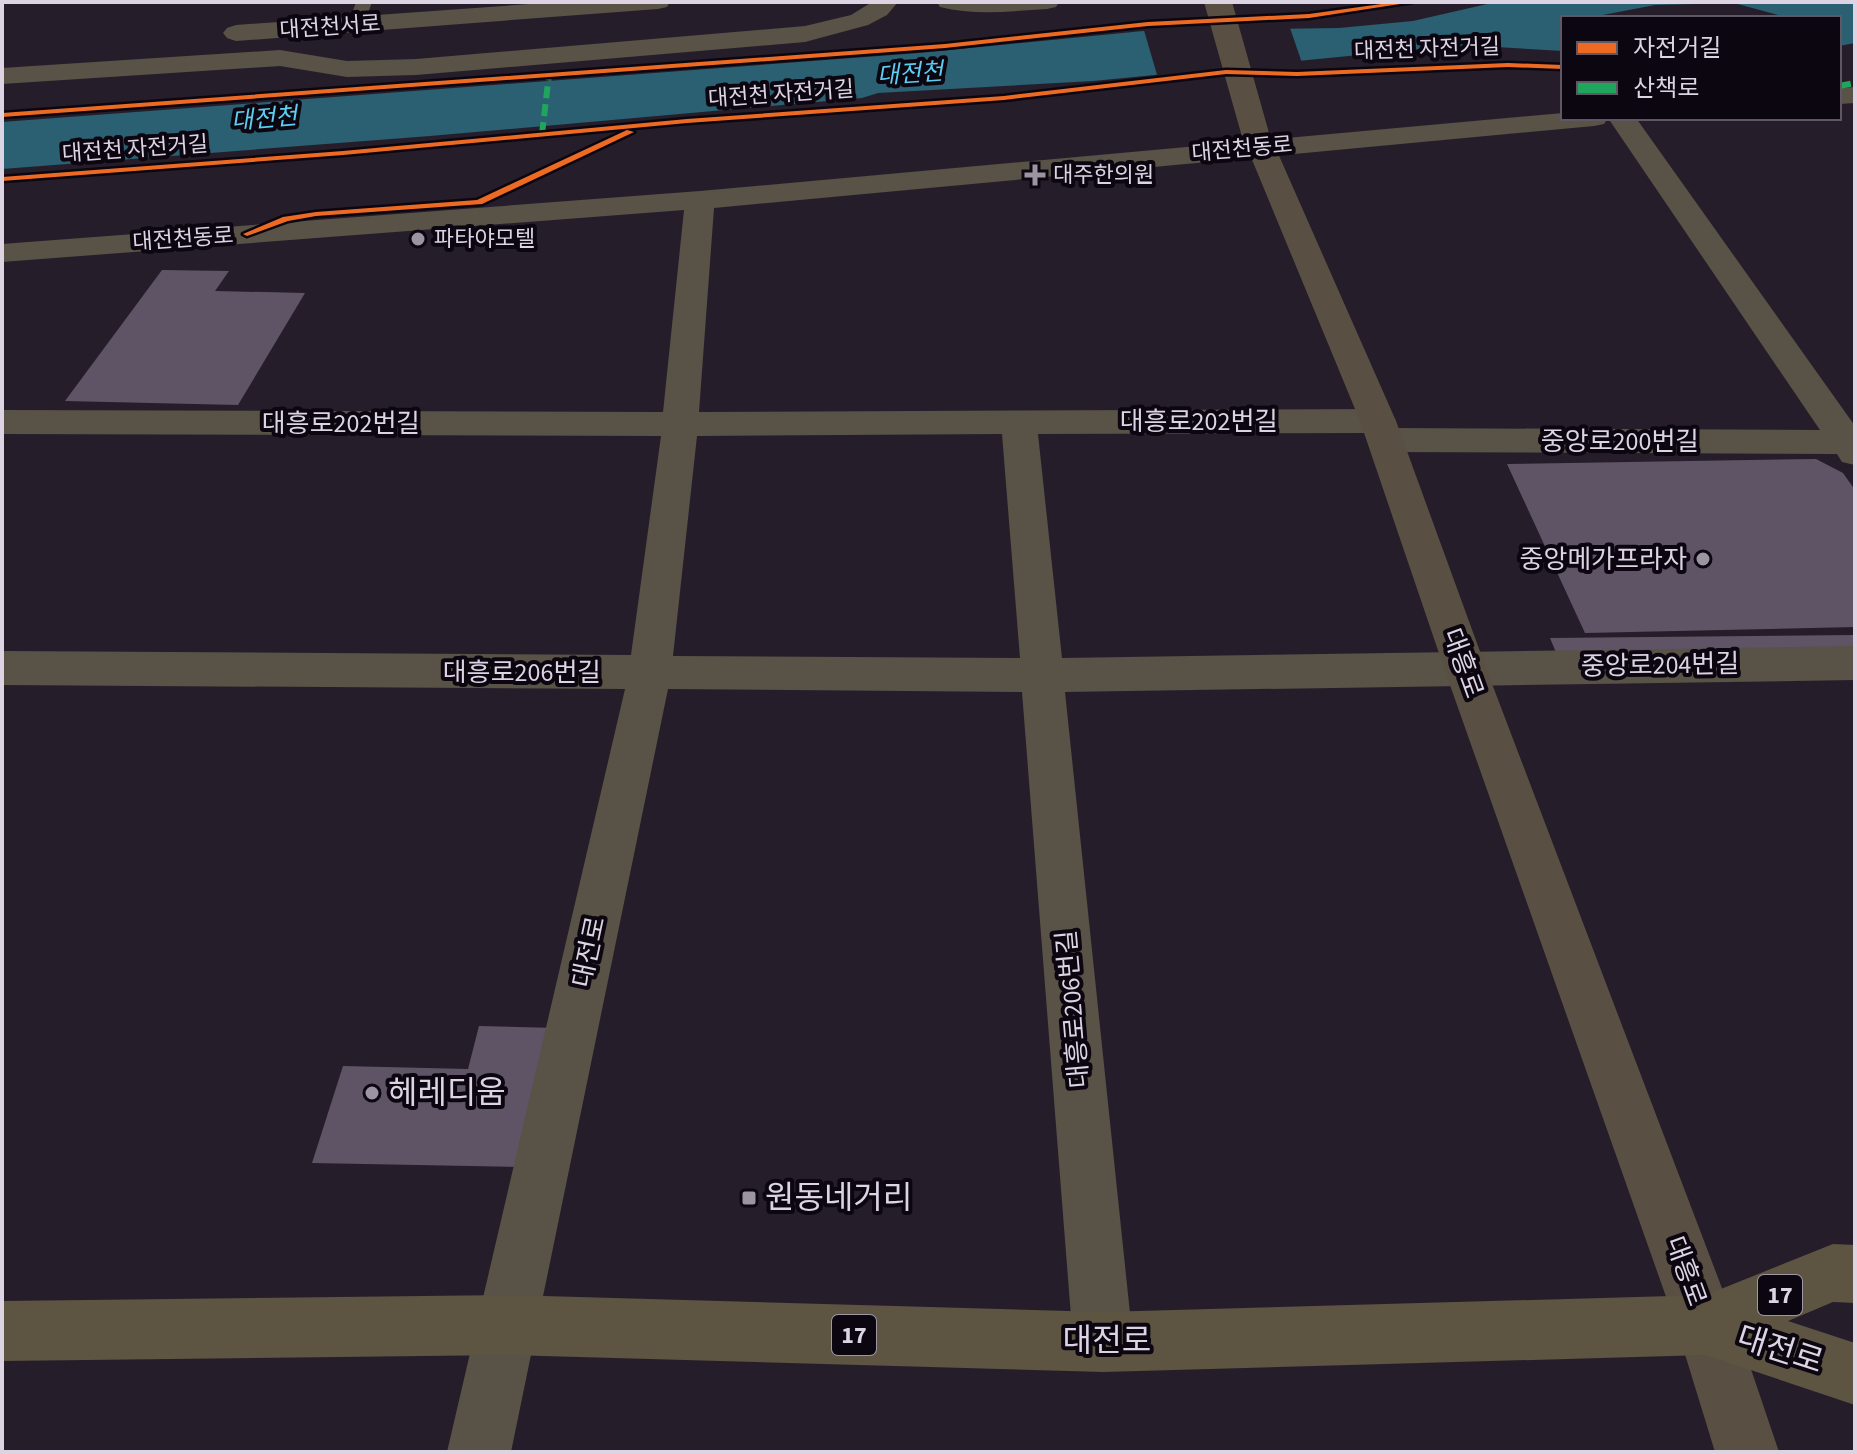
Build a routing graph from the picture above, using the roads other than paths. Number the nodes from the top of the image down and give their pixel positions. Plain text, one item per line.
1 (658, 2) edge
2 (886, 2) edge
3 (949, 2) edge
4 (1047, 2) edge
5 (1218, 2) edge
6 (360, 13) edge
7 (218, 35) dead end
8 (2, 76) edge
9 (1574, 120) edge
10 (1623, 120) edge
11 (1554, 122) junction
12 (1126, 133) dead end
13 (1247, 135) junction
14 (1036, 168) junction
15 (700, 200) junction
16 (2, 253) edge
17 (1019, 421) junction
18 (2, 422) edge
19 (680, 424) junction
20 (1382, 431) junction
21 (1853, 446) edge
22 (1855, 663) edge
23 (2, 668) edge
24 (1465, 668) junction
25 (650, 673) junction
26 (1042, 675) junction
27 (1855, 1274) edge
28 (508, 1325) junction
29 (1706, 1325) junction
30 (2, 1331) edge
31 (1103, 1342) junction
32 (1855, 1374) edge
33 (479, 1452) edge
34 (1747, 1452) edge

1 - 6 street, 대전천서로
2 - 8 street
3 - 4 street
5 - 13 main road, 대흥로, bridge
6 - 7 street, 대전천서로
9 - 11 street, 대전천동로
10 - 21 street
11 - 13 street, 대전천동로
11 - 13 street
12 - 14 street
13 - 14 street, 대전천동로
13 - 20 main road, 대흥로
14 - 15 street, 대전천동로
15 - 16 street, 대전천동로
15 - 19 street
17 - 19 street, 대흥로202번길
17 - 20 street, 대흥로202번길
17 - 26 street
18 - 19 street, 대흥로202번길
19 - 25 street
20 - 21 street, 중앙로200번길
20 - 24 main road, 대흥로
22 - 24 street, 중앙로204번길
23 - 25 street, 대흥로206번길
24 - 26 street, 대흥로206번길
24 - 29 main road, 대흥로
25 - 26 street, 대흥로206번길
25 - 28 street, 대전로
26 - 31 street, 대흥로206번길
27 - 29 main road, 대전로 / 17
28 - 30 main road, 대전로 / 17
28 - 31 main road, 대전로 / 17
28 - 33 street, 대전로
29 - 31 main road, 대전로 / 17
29 - 32 main road, 대전로 / 17
29 - 34 main road, 대흥로

